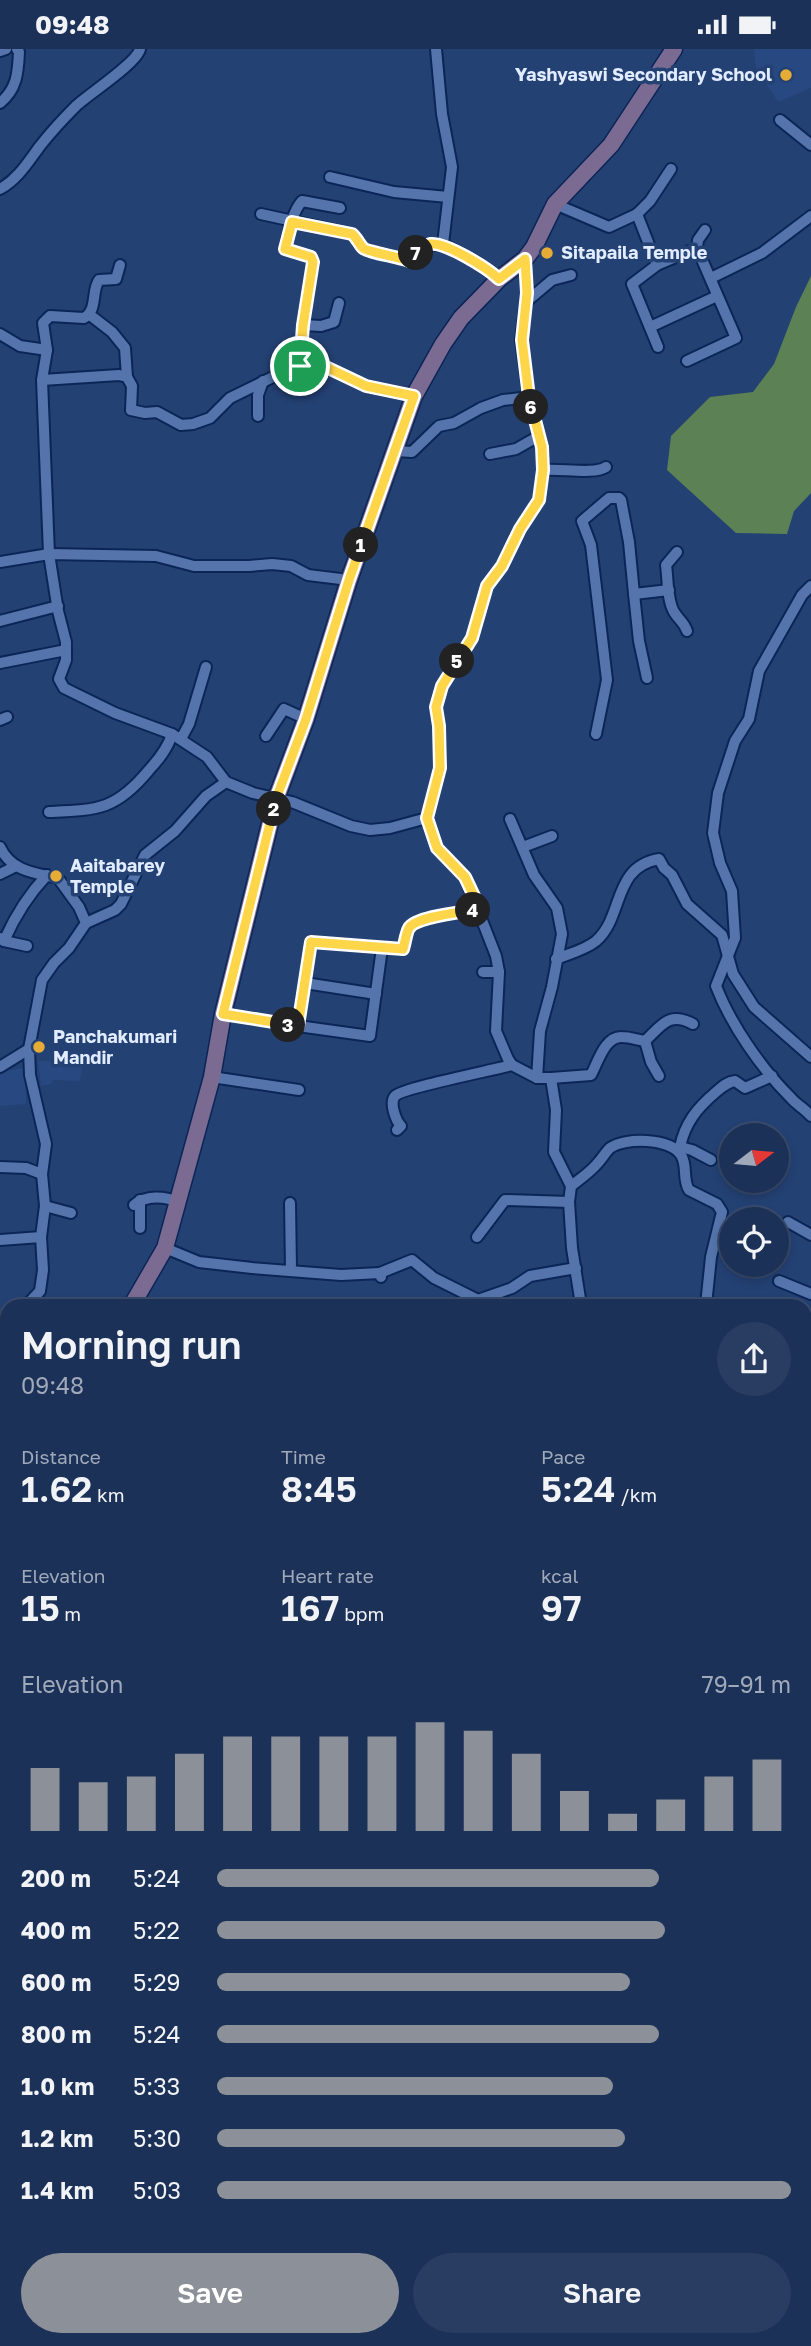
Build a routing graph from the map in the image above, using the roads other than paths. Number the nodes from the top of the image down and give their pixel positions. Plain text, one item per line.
1 (6, 49) edge
2 (17, 49) edge
3 (139, 49) edge
4 (436, 49) edge
5 (674, 49) edge
6 (0, 51) edge
7 (0, 103) edge
8 (780, 120) dead end
9 (811, 145) edge
10 (671, 169) dead end
11 (330, 177) dead end
12 (0, 189) edge
13 (448, 197) junction
14 (555, 204) junction
15 (340, 208) dead end
16 (261, 214) dead end
17 (637, 214) junction
18 (811, 216) edge
19 (292, 222) junction
20 (705, 230) dead end
21 (443, 244) junction
22 (697, 248) junction
23 (525, 259) junction
24 (120, 265) dead end
25 (657, 265) junction
26 (571, 275) dead end
27 (710, 278) junction
28 (499, 279) junction
29 (717, 296) junction
30 (526, 302) junction
31 (339, 303) dead end
32 (90, 315) junction
33 (303, 325) junction
34 (650, 327) junction
35 (0, 334) edge
36 (659, 347) dead end
37 (47, 350) junction
38 (687, 361) dead end
39 (300, 366) junction
40 (127, 377) junction
41 (42, 380) junction
42 (263, 381) junction
43 (414, 396) junction
44 (529, 397) junction
45 (258, 416) dead end
46 (539, 436) junction
47 (395, 451) junction
48 (490, 454) dead end
49 (606, 467) dead end
50 (543, 470) junction
51 (677, 552) dead end
52 (49, 554) junction
53 (0, 562) edge
54 (349, 580) junction
55 (811, 586) edge
56 (669, 590) junction
57 (634, 594) junction
58 (58, 606) junction
59 (0, 621) edge
60 (687, 631) dead end
61 (66, 650) junction
62 (0, 663) edge
63 (206, 667) dead end
64 (647, 678) dead end
65 (306, 719) junction
66 (596, 734) dead end
67 (176, 736) junction
68 (266, 736) dead end
69 (226, 782) junction
70 (276, 799) junction
71 (49, 812) dead end
72 (427, 818) junction
73 (510, 819) dead end
74 (552, 836) dead end
75 (0, 847) edge
76 (523, 847) junction
77 (16, 866) junction
78 (0, 874) edge
79 (47, 875) junction
80 (480, 909) junction
81 (86, 923) junction
82 (2, 940) edge
83 (382, 948) junction
84 (726, 956) junction
85 (556, 959) junction
86 (483, 972) dead end
87 (499, 972) junction
88 (304, 983) junction
89 (376, 994) junction
90 (223, 1014) junction
91 (693, 1024) dead end
92 (298, 1026) junction
93 (645, 1041) junction
94 (29, 1049) junction
95 (811, 1057) edge
96 (512, 1066) junction
97 (0, 1067) edge
98 (659, 1076) dead end
99 (772, 1076) junction
100 (212, 1077) junction
101 (537, 1078) junction
102 (551, 1079) junction
103 (299, 1090) dead end
104 (811, 1116) edge
105 (397, 1131) dead end
106 (678, 1149) junction
107 (711, 1160) dead end
108 (0, 1167) edge
109 (42, 1174) junction
110 (571, 1186) junction
111 (178, 1202) junction
112 (569, 1202) junction
113 (290, 1203) dead end
114 (45, 1206) junction
115 (71, 1213) dead end
116 (789, 1222) edge
117 (140, 1228) dead end
118 (811, 1235) edge
119 (41, 1237) junction
120 (477, 1237) dead end
121 (719, 1239) edge
122 (0, 1240) edge
123 (165, 1248) junction
124 (711, 1257) junction
125 (576, 1268) junction
126 (291, 1270) junction
127 (779, 1281) dead end
128 (811, 1294) edge
129 (33, 1299) edge
130 (135, 1299) edge
131 (470, 1299) edge
132 (486, 1299) edge
133 (580, 1299) edge
134 (707, 1299) edge

1 - 6 street
2 - 7 street
3 - 12 street
4 - 13 street
5 - 14 main road
8 - 9 street
10 - 17 street
11 - 13 street
13 - 21 street
14 - 17 street
14 - 23 main road
15 - 19 street
16 - 19 street
17 - 25 street
18 - 27 street
19 - 21 street
19 - 33 street
20 - 22 street
21 - 28 street
22 - 25 street
22 - 27 street
23 - 28 main road
23 - 30 street
24 - 32 street
25 - 34 street
26 - 30 street
27 - 29 street
28 - 43 main road
29 - 34 street
29 - 38 street
30 - 44 street
31 - 33 street
32 - 37 street
32 - 40 street
33 - 39 street
34 - 36 street
35 - 37 street
37 - 41 street
39 - 42 street
39 - 43 street
40 - 41 street
40 - 42 street
41 - 52 street
42 - 45 street
43 - 47 main road
44 - 46 street
44 - 47 street
46 - 48 street
46 - 50 street
47 - 54 main road
49 - 50 street
50 - 72 street
51 - 56 street
52 - 53 street
52 - 54 street
52 - 58 street
54 - 65 main road
55 - 84 street
56 - 57 street
56 - 60 street
57 - 64 street
57 - 66 street
58 - 59 street
58 - 61 street
61 - 62 street
61 - 67 street
63 - 67 street
65 - 68 street
65 - 70 main road
67 - 69 street
67 - 71 street
69 - 70 street
69 - 81 street
70 - 72 street
70 - 90 main road
72 - 80 street
73 - 76 street
74 - 76 street
75 - 77 street
76 - 85 street
77 - 78 street
77 - 79 street
79 - 81 street
79 - 82 street
80 - 83 street
80 - 87 street
81 - 94 street
83 - 88 street
83 - 89 street
84 - 85 street
84 - 95 street
84 - 99 street
85 - 101 street
86 - 87 street
87 - 96 street
88 - 89 street
88 - 92 street
89 - 92 street
90 - 92 street
90 - 100 main road
91 - 93 street
93 - 98 street
93 - 102 street
94 - 97 street
94 - 109 street
96 - 101 street
96 - 105 street
99 - 104 street
99 - 106 street
100 - 103 street
100 - 111 main road
101 - 102 street
102 - 110 street
106 - 107 street
106 - 110 street
106 - 124 street
108 - 109 street
109 - 114 street
110 - 112 street
111 - 117 street
111 - 123 main road
112 - 120 street
112 - 125 street
113 - 126 street
114 - 115 street
114 - 119 street
116 - 118 street
119 - 122 street
119 - 129 street
121 - 124 street
123 - 126 street
123 - 130 main road
124 - 134 street
125 - 132 street
125 - 133 street
126 - 131 street
127 - 128 street

